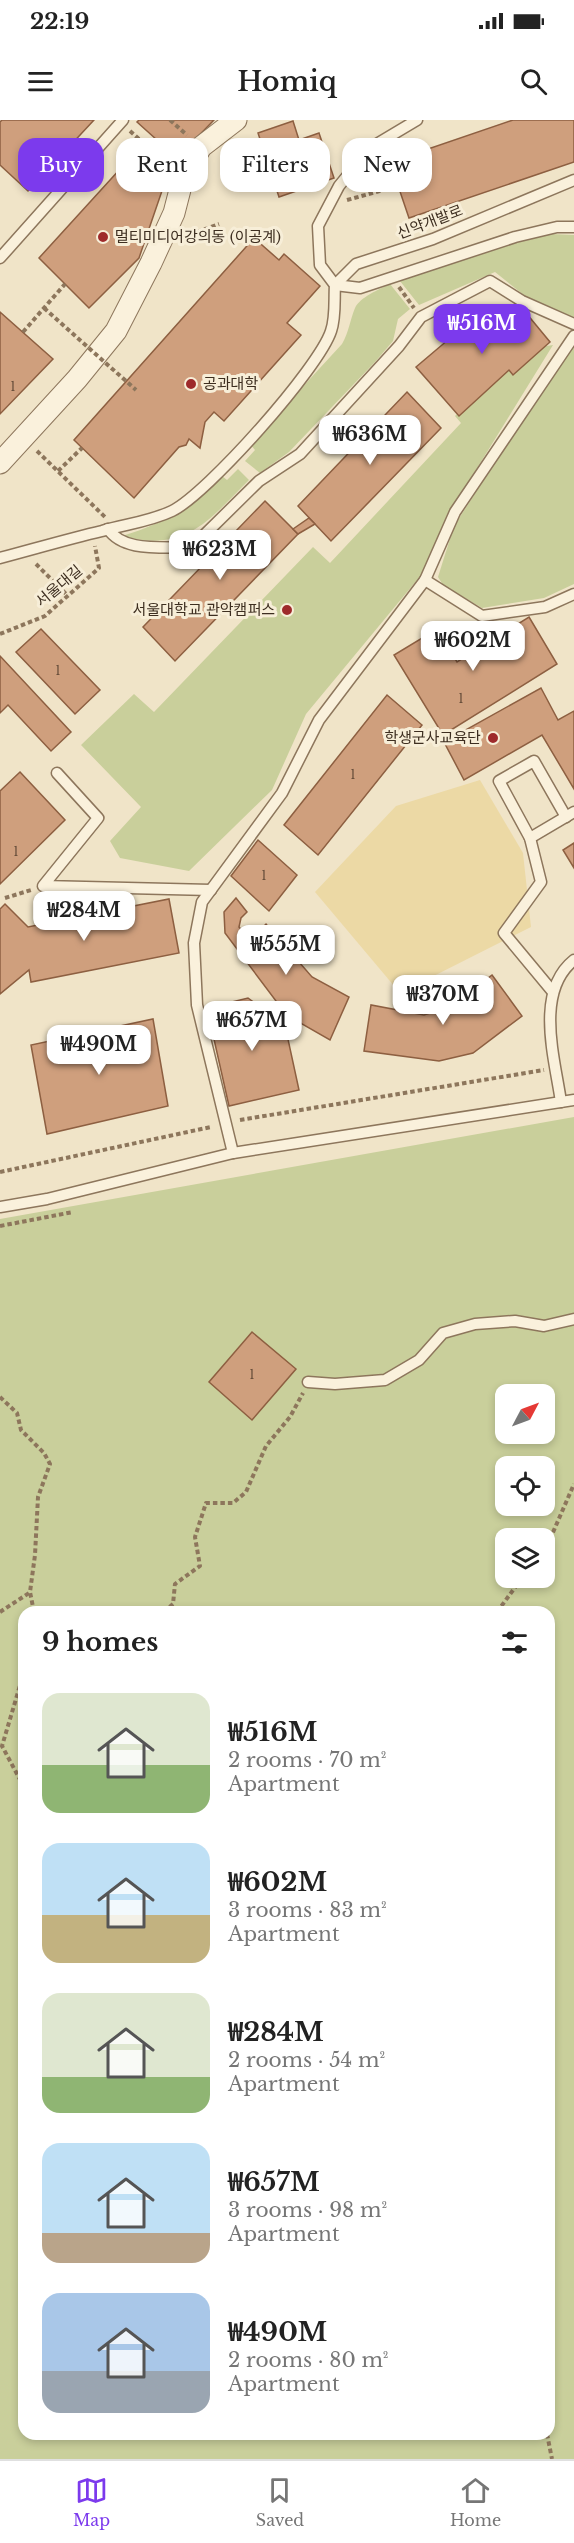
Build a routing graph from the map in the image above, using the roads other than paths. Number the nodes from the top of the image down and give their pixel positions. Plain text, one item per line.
1 (236, 120) edge
2 (417, 120) edge
3 (121, 122) edge
4 (574, 180) edge
5 (574, 227) edge
6 (0, 258) edge
7 (335, 285) junction
8 (574, 324) edge
9 (574, 336) edge
10 (0, 463) edge
11 (108, 529) junction
12 (0, 558) edge
13 (425, 580) junction
14 (574, 594) edge
15 (57, 773) dead end
16 (570, 815) edge
17 (530, 838) junction
18 (211, 890) junction
19 (574, 960) edge
20 (553, 992) junction
21 (574, 1100) edge
22 (561, 1102) junction
23 (233, 1153) junction
24 (0, 1207) edge
25 (574, 1320) edge
26 (308, 1382) road end

1 - 10 street
2 - 7 lane
3 - 6 lane
4 - 7 lane, 신약개발로
5 - 7 lane
7 - 11 lane
8 - 11 lane
9 - 13 lane
11 - 12 lane
13 - 14 lane
13 - 18 lane
15 - 18 lane
16 - 17 lane
16 - 17 lane
17 - 20 lane
18 - 23 lane
19 - 20 lane
20 - 22 lane
21 - 22 lane
22 - 23 lane
23 - 24 lane
25 - 26 lane

